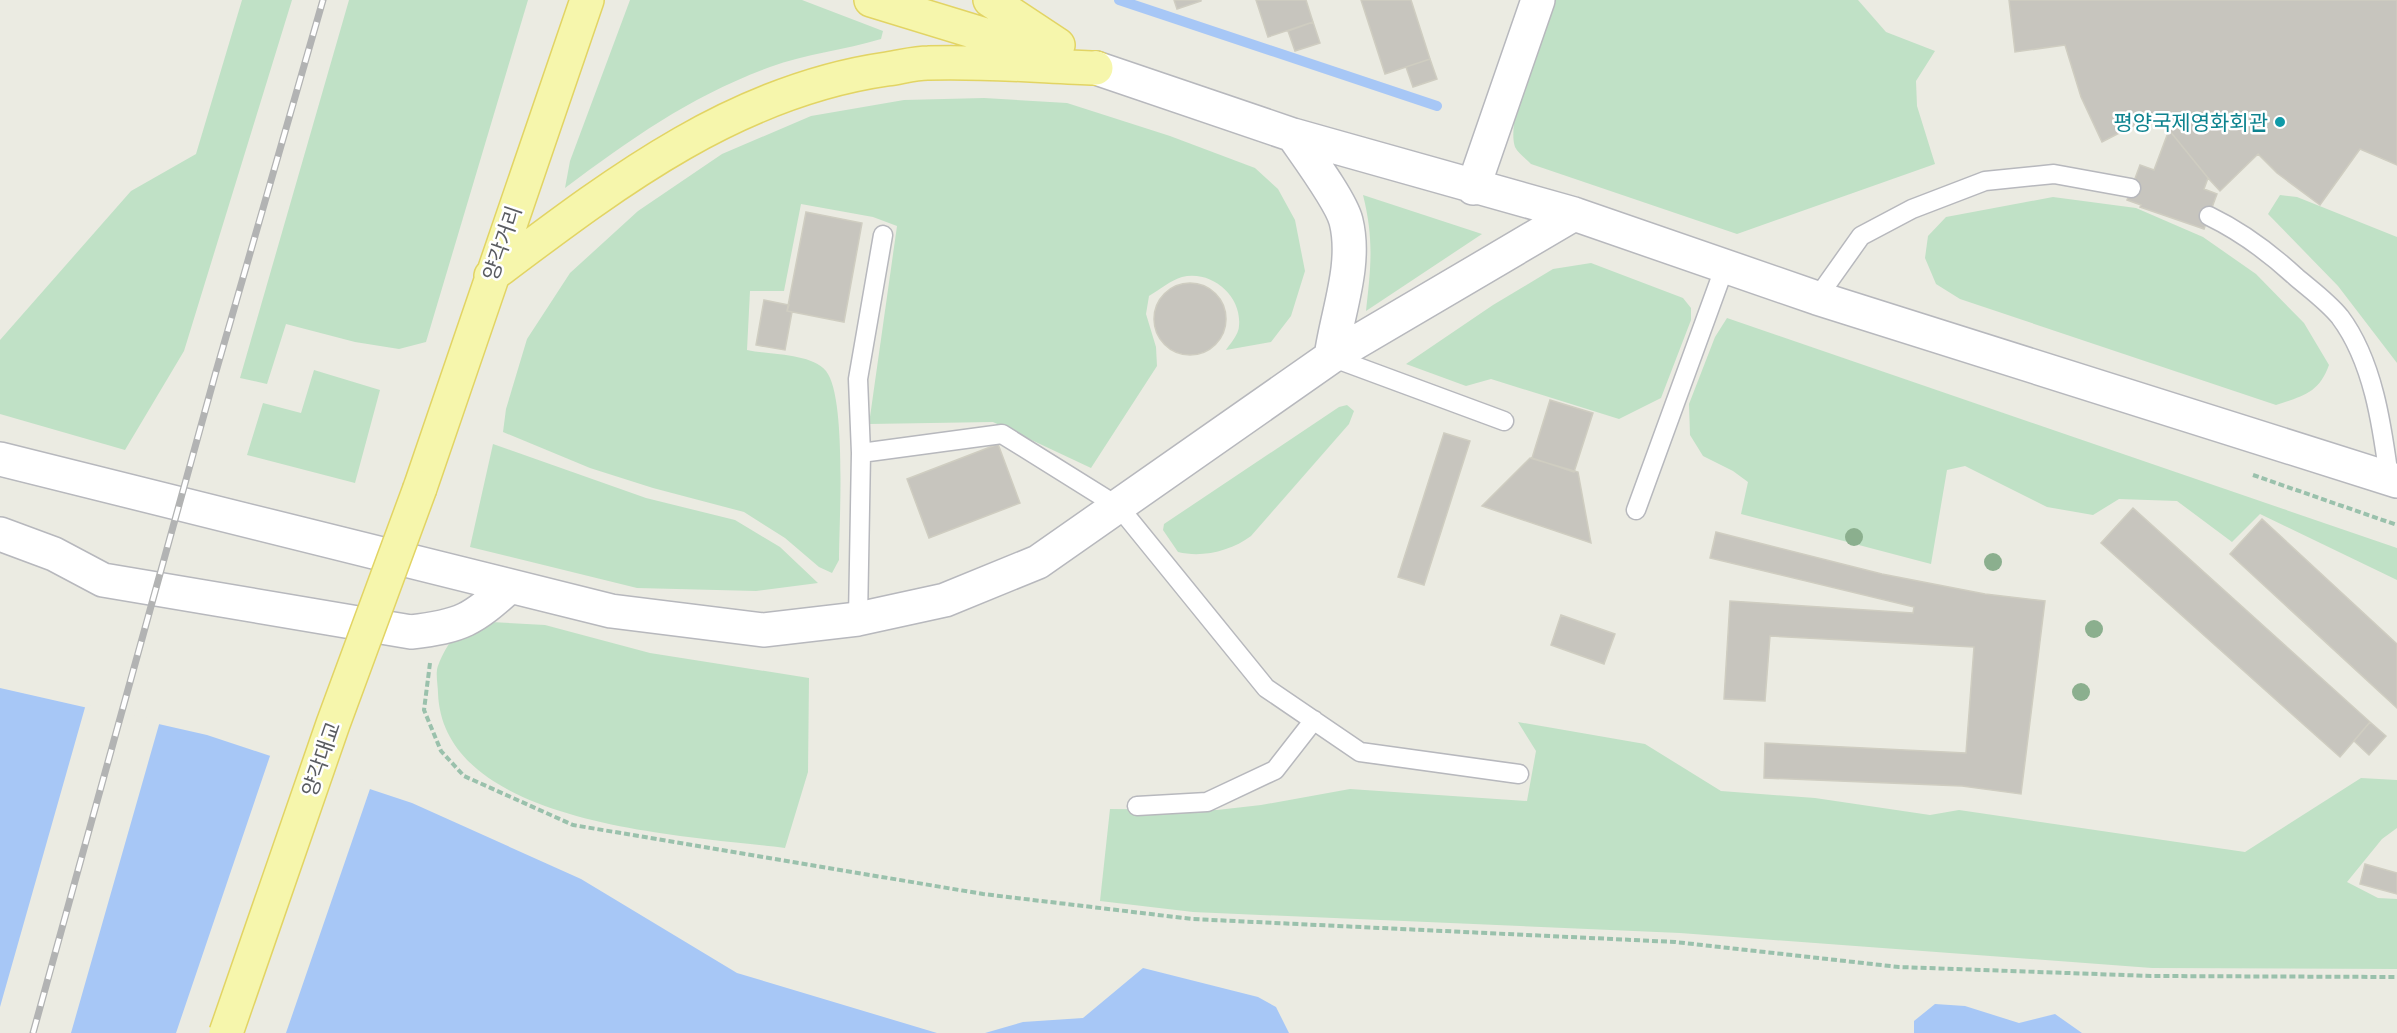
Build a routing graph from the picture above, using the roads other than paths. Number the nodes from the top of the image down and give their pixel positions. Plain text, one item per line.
1 (587, 0) edge
2 (871, 0) edge
3 (990, 0) edge
4 (1538, 0) edge
5 (1096, 68) junction
6 (1293, 135) junction
7 (1473, 188) junction
8 (2131, 188) dead end
9 (1574, 214) junction
10 (2209, 216) dead end
11 (883, 235) dead end
12 (1725, 266) junction
13 (491, 276) junction
14 (1817, 298) junction
15 (1331, 357) junction
16 (1504, 421) dead end
17 (861, 453) junction
18 (0, 459) edge
19 (2393, 480) edge
20 (420, 488) joint
21 (1119, 507) junction
22 (1636, 510) dead end
23 (0, 534) edge
24 (510, 586) junction
25 (858, 619) junction
26 (1314, 720) junction
27 (1519, 774) dead end
28 (1137, 806) dead end
29 (226, 1033) edge

1 - 13 main road, 양각거리
2 - 5 main road
3 - 5 main road
4 - 7 street
5 - 6 street
5 - 13 main road
6 - 7 street
6 - 15 street
7 - 9 street
8 - 14 lane
9 - 12 street
9 - 15 street
10 - 19 lane
11 - 17 lane
12 - 14 street
12 - 22 lane
13 - 20 main road, 양각거리
14 - 19 street
15 - 16 lane
15 - 21 street
17 - 21 lane
17 - 25 lane
18 - 24 street
20 - 29 main road, 양각대교, bridge
21 - 25 street
21 - 26 lane
23 - 24 street
24 - 25 street
26 - 27 lane
26 - 28 lane

